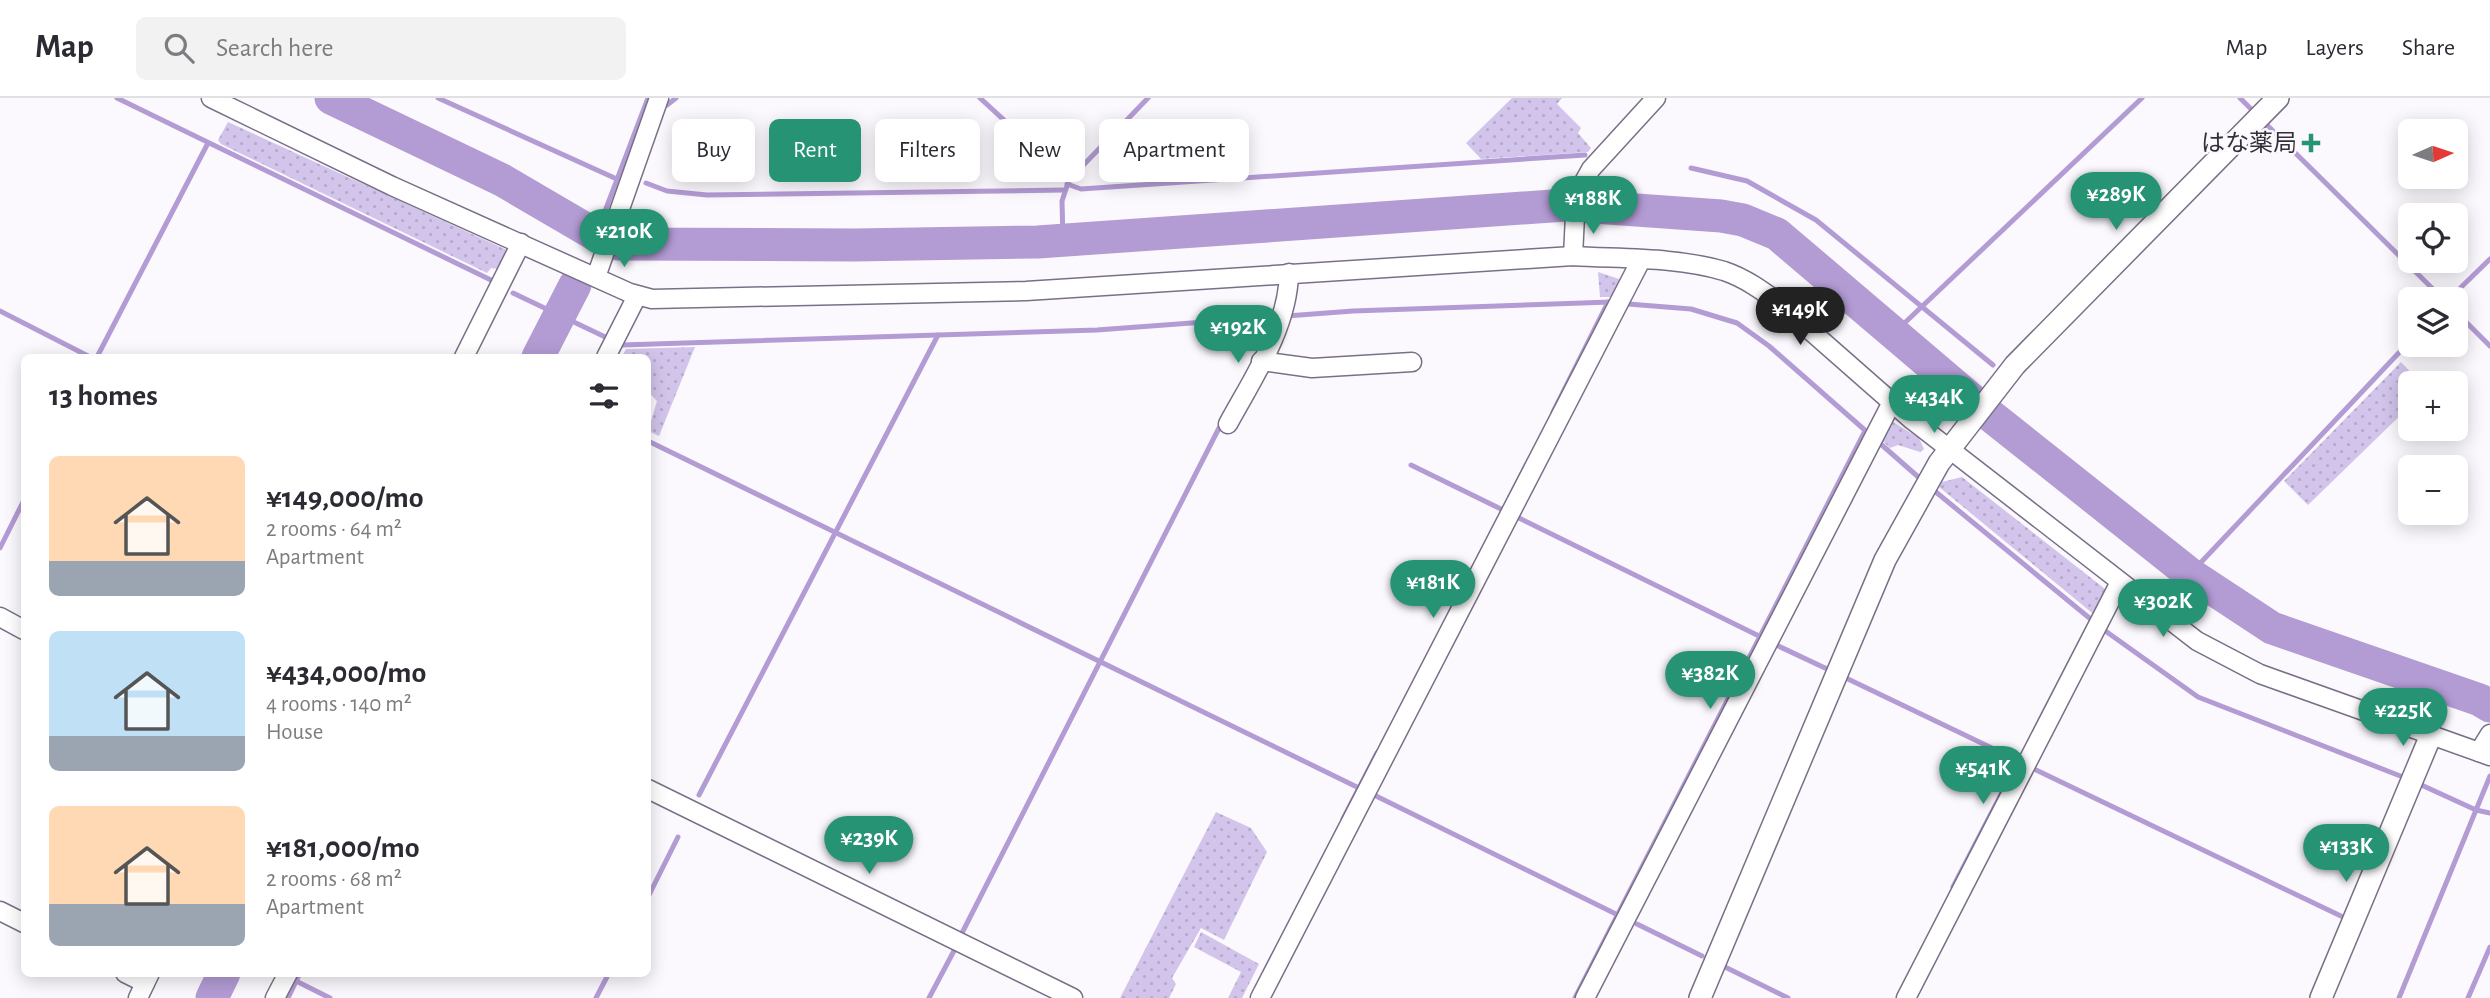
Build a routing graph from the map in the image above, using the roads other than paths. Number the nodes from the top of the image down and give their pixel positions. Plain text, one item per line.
1 (211, 98) edge
2 (659, 98) edge
3 (1656, 98) edge
4 (2278, 98) edge
5 (521, 243) junction
6 (1573, 256) junction
7 (1641, 260) junction
8 (598, 271) junction
9 (1289, 273) junction
10 (637, 296) junction
11 (611, 346) edge
12 (466, 354) edge
13 (1261, 361) junction
14 (1412, 362) dead end
15 (1892, 402) junction
16 (1228, 424) dead end
17 (1949, 449) junction
18 (2120, 582) junction
19 (0, 617) edge
20 (21, 628) edge
21 (2490, 734) edge
22 (2431, 735) junction
23 (2485, 754) edge
24 (651, 790) edge
25 (0, 911) edge
26 (21, 922) edge
27 (286, 977) edge
28 (275, 998) edge
29 (1073, 998) edge
30 (1260, 998) edge
31 (1585, 998) edge
32 (1700, 998) edge
33 (1906, 998) edge
34 (2321, 998) edge

1 - 5 street
2 - 8 street
3 - 6 street
4 - 17 street
5 - 8 street
5 - 12 street
6 - 7 street
6 - 9 street
7 - 15 street
7 - 30 street
8 - 10 street
9 - 10 street
9 - 13 street
10 - 11 street
13 - 14 street
13 - 16 street
15 - 17 street
15 - 31 street
17 - 18 street
17 - 32 street
18 - 22 street
18 - 33 street
19 - 20 street
21 - 23 street
22 - 23 street
22 - 34 street
24 - 29 street
25 - 26 street
27 - 28 street

